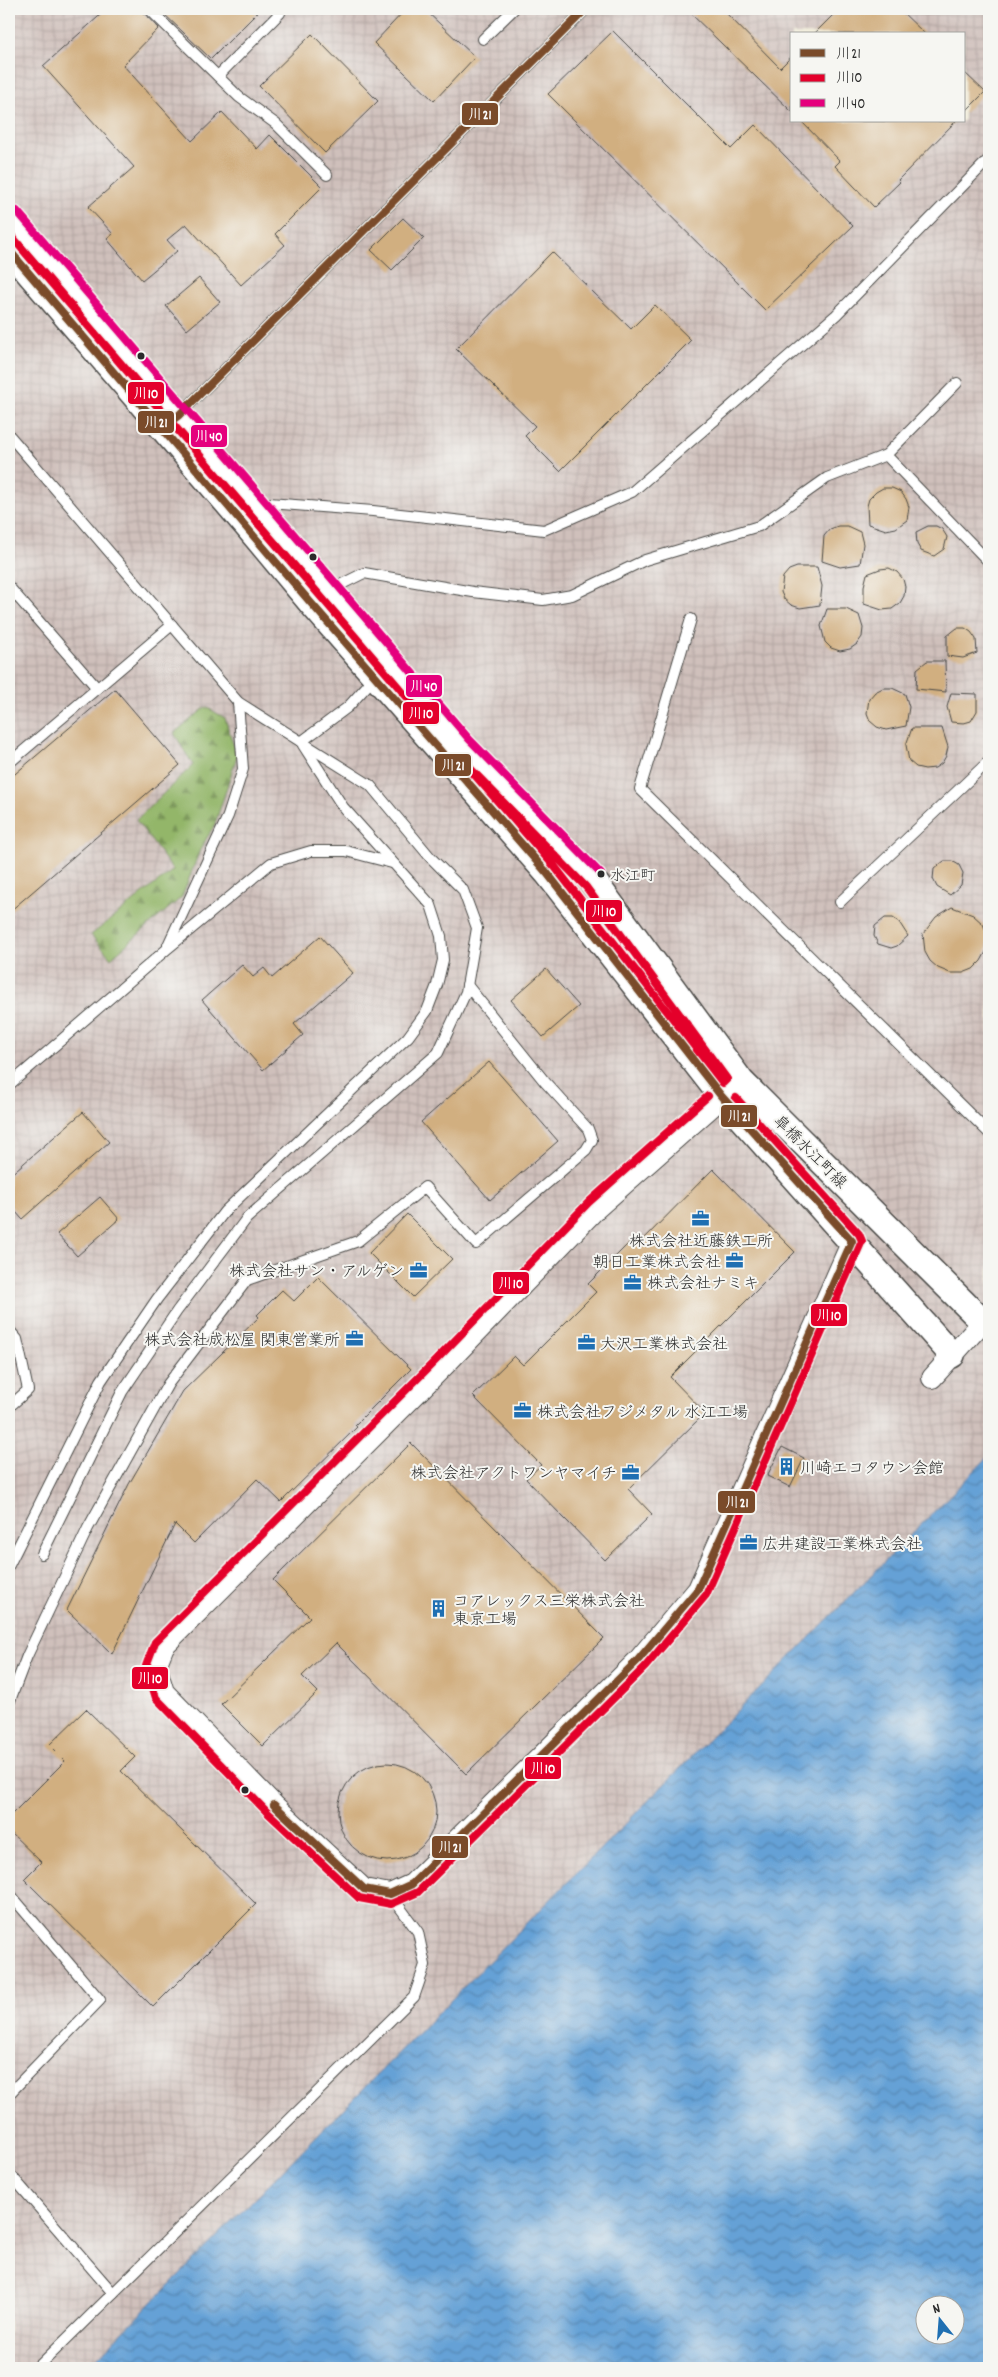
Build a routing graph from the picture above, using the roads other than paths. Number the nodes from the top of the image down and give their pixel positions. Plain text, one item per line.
1 (149, 9) edge
2 (280, 9) edge
3 (514, 9) edge
4 (586, 9) edge
5 (484, 39) dead end
6 (218, 76) junction
7 (989, 159) edge
8 (327, 175) dead end
9 (9, 218) edge
10 (9, 250) edge
11 (957, 383) dead end
12 (171, 421) junction
13 (9, 435) edge
14 (886, 455) junction
15 (252, 502) junction
16 (989, 562) edge
17 (9, 587) edge
18 (330, 590) junction
19 (691, 619) dead end
20 (172, 625) junction
21 (384, 671) junction
22 (97, 688) junction
23 (238, 702) junction
24 (301, 742) junction
25 (989, 761) edge
26 (9, 763) edge
27 (392, 863) junction
28 (840, 902) dead end
29 (167, 948) junction
30 (467, 986) junction
31 (741, 1081) junction
32 (9, 1085) edge
33 (722, 1097) junction
34 (989, 1133) edge
35 (852, 1241) junction
36 (986, 1318) edge
37 (9, 1330) edge
38 (952, 1355) junction
39 (932, 1378) dead end
40 (9, 1408) edge
41 (42, 1554) dead end
42 (9, 1565) edge
43 (9, 1703) edge
44 (9, 1893) edge
45 (390, 1894) junction
46 (9, 2094) edge
47 (9, 2173) edge
48 (113, 2293) junction
49 (37, 2368) edge

1 - 6 lane
2 - 6 lane
3 - 5 lane
4 - 12 lane
6 - 8 lane
7 - 15 lane
9 - 12 street, 皐橋水江町線
10 - 12 street, 皐橋水江町線
11 - 14 lane
12 - 15 street, 皐橋水江町線
12 - 21 street, 皐橋水江町線
13 - 20 lane
14 - 16 lane
14 - 18 lane
15 - 18 street, 皐橋水江町線
17 - 22 lane
18 - 21 street, 皐橋水江町線
19 - 34 lane
20 - 22 lane
20 - 23 lane
21 - 24 lane
21 - 31 street, 皐橋水江町線
21 - 33 street, 皐橋水江町線
22 - 26 lane
23 - 24 lane
23 - 29 lane
24 - 27 lane
24 - 30 lane
25 - 28 lane
27 - 29 lane
27 - 42 lane
29 - 32 lane
30 - 41 lane
30 - 43 lane
31 - 33 street
31 - 36 street, 皐橋水江町線
33 - 35 street, 皐橋水江町線
33 - 45 street
35 - 38 street, 皐橋水江町線
35 - 45 street
36 - 38 street
37 - 40 lane
38 - 39 street
44 - 46 lane
45 - 48 lane
47 - 48 lane
48 - 49 lane

